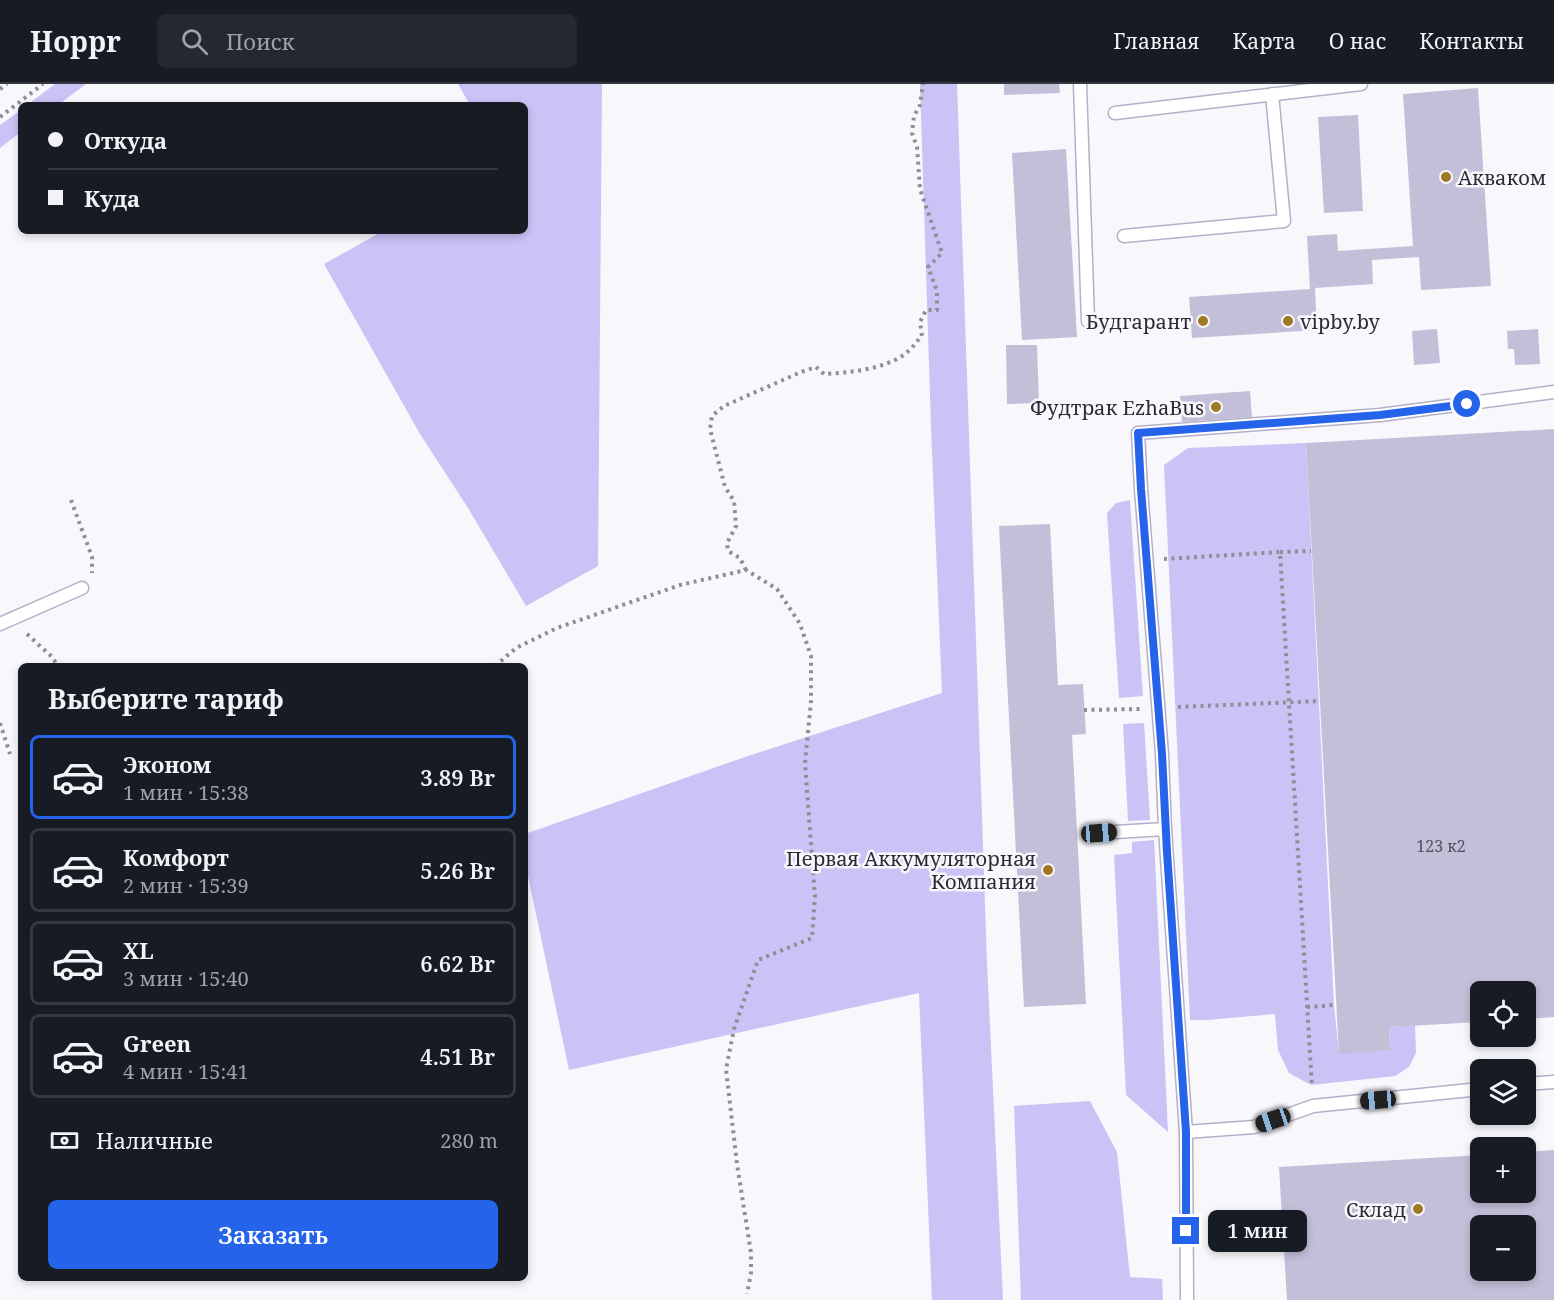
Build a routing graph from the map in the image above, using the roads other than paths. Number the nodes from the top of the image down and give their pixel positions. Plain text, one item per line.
1 (1080, 84) edge
2 (1361, 84) edge
3 (1272, 94) junction
4 (1115, 113) dead end
5 (1124, 236) dead end
6 (1088, 321) dead end
7 (1554, 392) edge
8 (82, 588) road end
9 (6, 621) edge
10 (1165, 829) junction
11 (1099, 833) dead end
12 (1554, 1082) edge
13 (1536, 1083) edge
14 (1470, 1090) edge
15 (1186, 1132) junction
16 (1187, 1300) edge

1 - 6 lane
2 - 3 lane
3 - 4 lane
3 - 5 lane
7 - 10 lane
8 - 9 lane
10 - 11 lane
10 - 15 lane
12 - 13 lane
14 - 15 lane
15 - 16 lane

